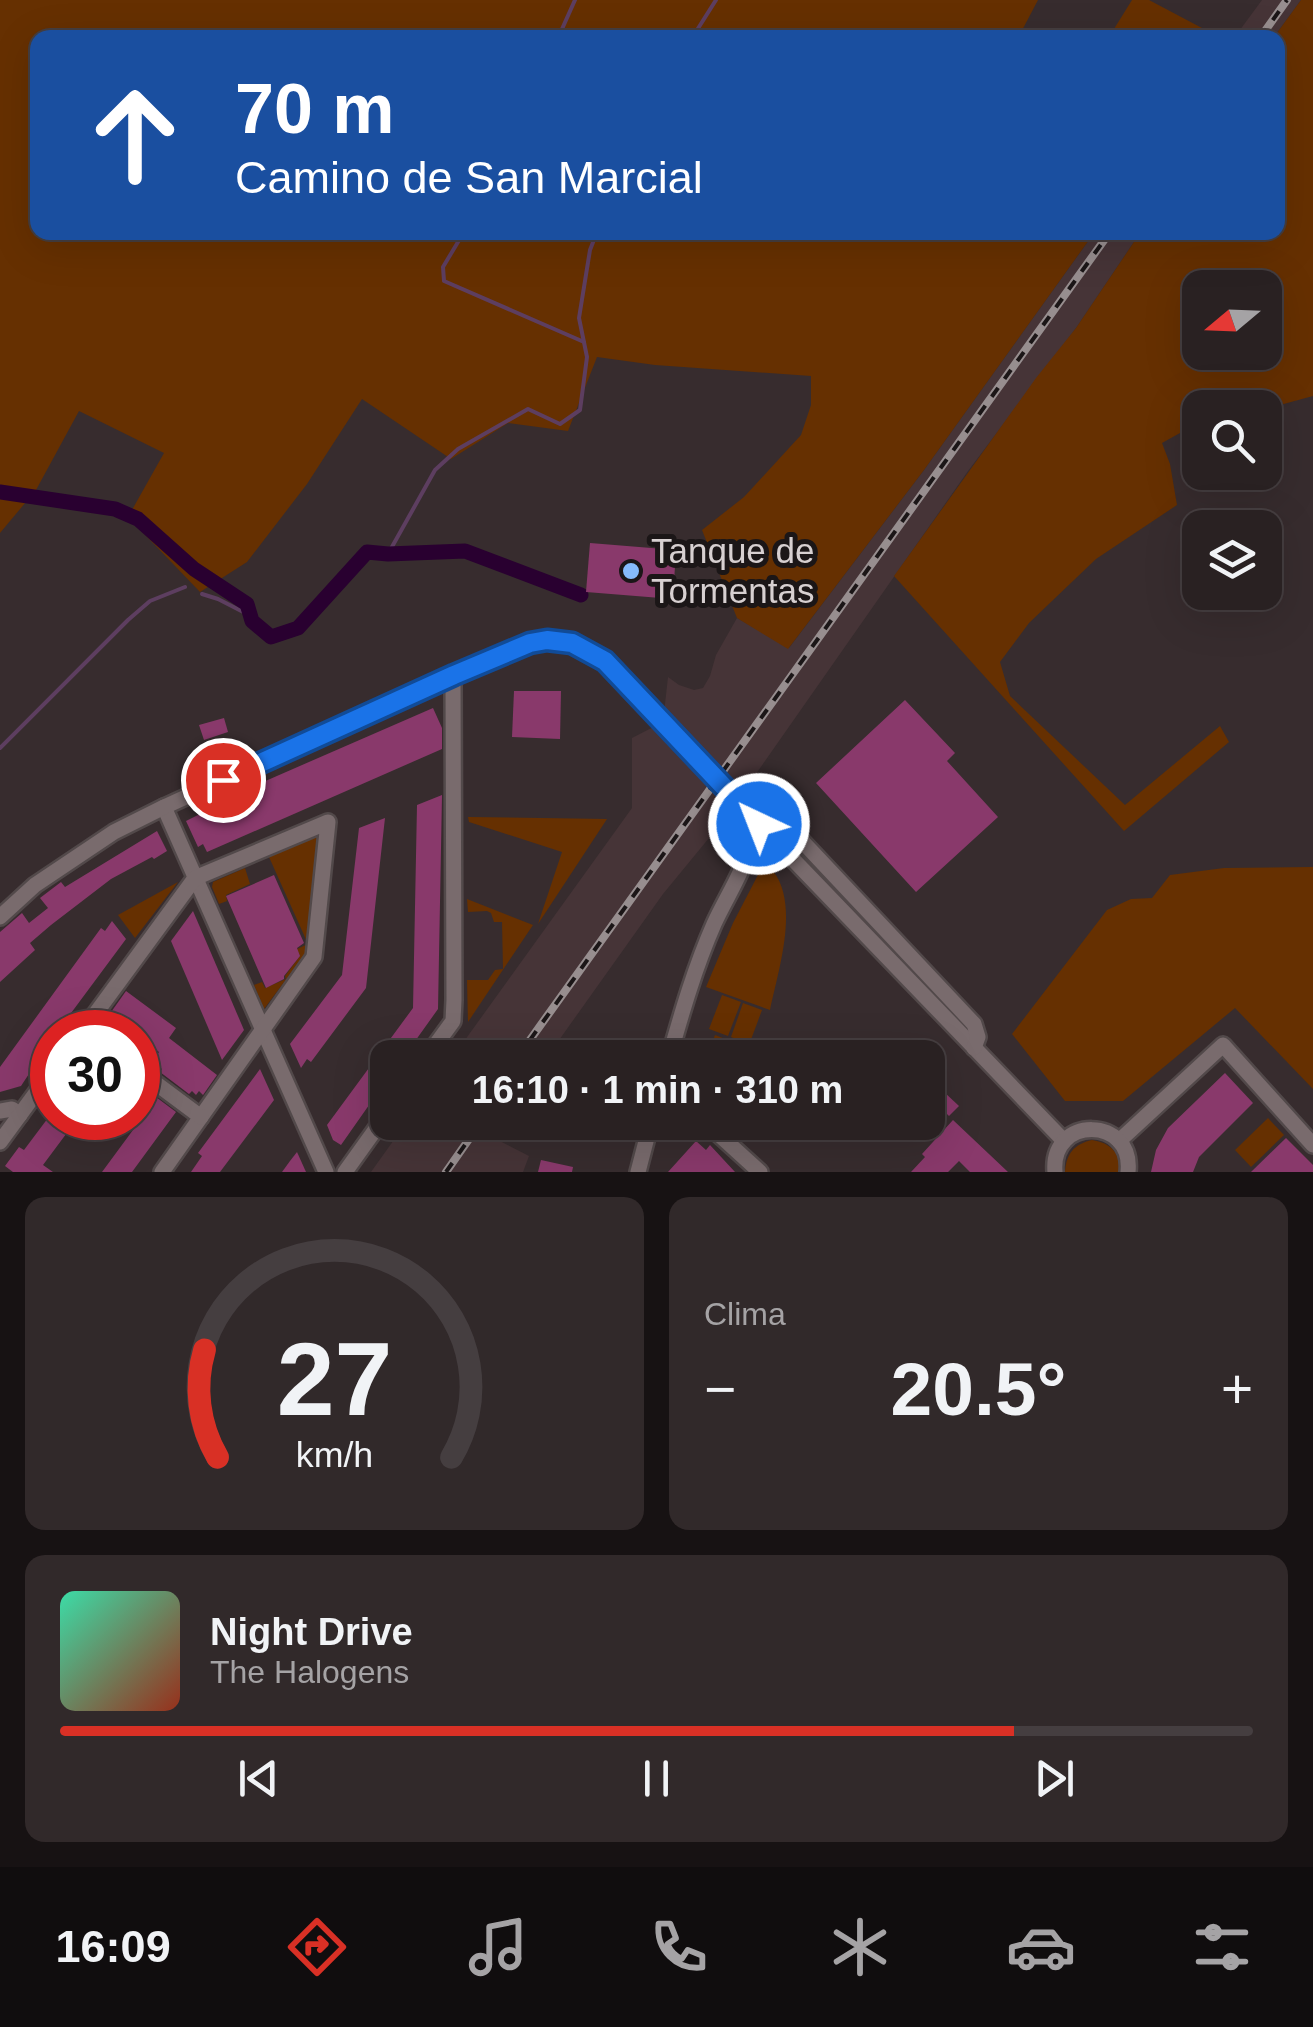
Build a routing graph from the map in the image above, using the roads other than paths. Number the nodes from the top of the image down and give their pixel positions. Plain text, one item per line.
1 (454, 675) junction
2 (164, 807) junction
3 (196, 878) junction
4 (0, 917) edge
5 (100, 1010) edge
6 (263, 1030) junction
7 (439, 1040) edge
8 (674, 1040) edge
9 (974, 1048) junction
10 (160, 1086) edge
11 (30, 1102) edge
12 (0, 1111) edge
13 (20, 1115) junction
14 (201, 1117) junction
15 (370, 1137) edge
16 (646, 1140) edge
17 (725, 1140) edge
18 (1064, 1140) junction
19 (1119, 1141) junction
20 (0, 1142) edge
21 (1313, 1144) edge
22 (162, 1172) edge
23 (326, 1172) edge
24 (344, 1172) edge
25 (638, 1172) edge
26 (760, 1172) edge
27 (1056, 1172) edge
28 (1128, 1172) edge

1 - 2 street
1 - 7 street
1 - 9 street, bridge
2 - 3 street
2 - 4 street
3 - 5 street
3 - 6 street
3 - 6 street
6 - 14 street
6 - 23 street
8 - 9 street
9 - 18 street
10 - 14 street
11 - 13 street
12 - 13 street
13 - 20 street
14 - 22 street
15 - 24 street
16 - 25 street
17 - 26 street
18 - 19 street
18 - 27 street
19 - 21 street
19 - 28 street

